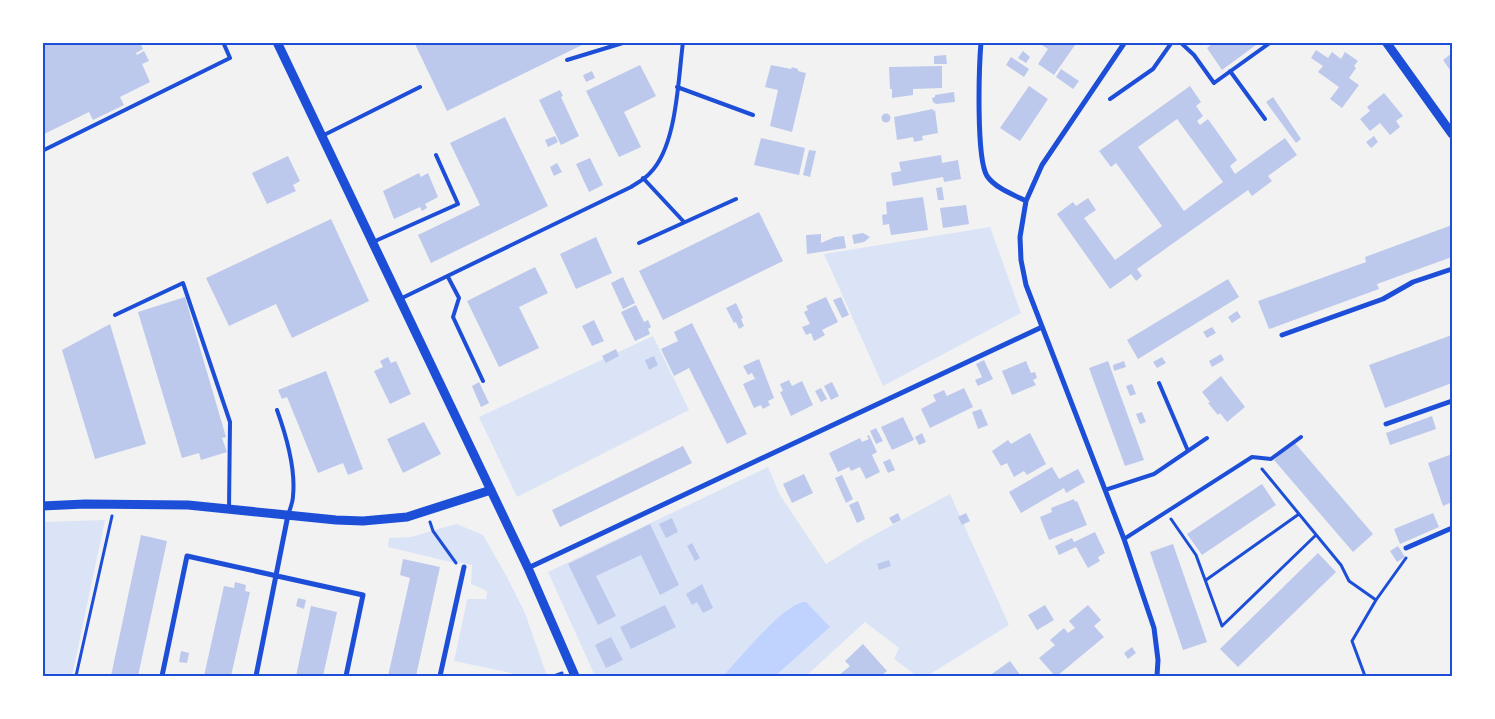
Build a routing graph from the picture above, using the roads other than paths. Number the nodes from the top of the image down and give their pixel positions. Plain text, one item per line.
1 (223, 42) edge
2 (277, 42) edge
3 (626, 42) edge
4 (683, 42) edge
5 (981, 42) edge
6 (1125, 42) edge
7 (1172, 42) edge
8 (1180, 42) edge
9 (1271, 42) edge
10 (1386, 42) edge
11 (567, 60) dead end
12 (1230, 71) junction
13 (420, 87) dead end
14 (677, 87) junction
15 (1110, 99) dead end
16 (753, 115) dead end
17 (1265, 119) dead end
18 (1452, 134) edge
19 (322, 136) junction
20 (42, 151) edge
21 (436, 155) dead end
22 (643, 178) junction
23 (736, 199) dead end
24 (1026, 201) junction
25 (684, 222) junction
26 (373, 242) junction
27 (639, 243) dead end
28 (1452, 269) edge
29 (448, 277) junction
30 (400, 300) junction
31 (115, 315) dead end
32 (1042, 327) junction
33 (1282, 335) dead end
34 (483, 381) dead end
35 (1159, 382) dead end
36 (1452, 401) edge
37 (277, 410) dead end
38 (1386, 424) dead end
39 (1301, 437) dead end
40 (1207, 438) dead end
41 (1188, 451) junction
42 (491, 490) junction
43 (1106, 490) junction
44 (42, 506) edge
45 (229, 509) junction
46 (288, 515) junction
47 (1452, 528) edge
48 (1124, 539) junction
49 (1406, 548) road end
50 (464, 567) road end
51 (528, 568) junction
52 (277, 576) junction
53 (162, 676) edge
54 (256, 676) edge
55 (346, 676) edge
56 (440, 676) edge
57 (575, 676) edge
58 (1157, 676) edge

1 - 20 lane
2 - 19 street
3 - 11 lane
4 - 14 lane
5 - 24 street
6 - 24 street
7 - 15 lane
8 - 12 lane
9 - 12 lane
10 - 18 street
12 - 17 lane
13 - 19 lane
14 - 16 lane
14 - 22 lane
19 - 26 street
21 - 26 lane
22 - 25 lane
22 - 29 lane
23 - 25 lane
24 - 32 street
25 - 27 lane
26 - 30 street
28 - 33 street
29 - 30 lane
29 - 34 lane
30 - 42 street
31 - 45 lane
32 - 43 street
32 - 51 street
35 - 41 lane
36 - 38 street
37 - 46 lane
39 - 48 lane
40 - 41 lane
41 - 43 lane
42 - 46 street
42 - 51 street
43 - 48 street
44 - 45 street
45 - 46 street
46 - 52 street
47 - 49 street
48 - 58 street
50 - 56 street
51 - 57 street
52 - 53 street
52 - 54 street
52 - 55 street

